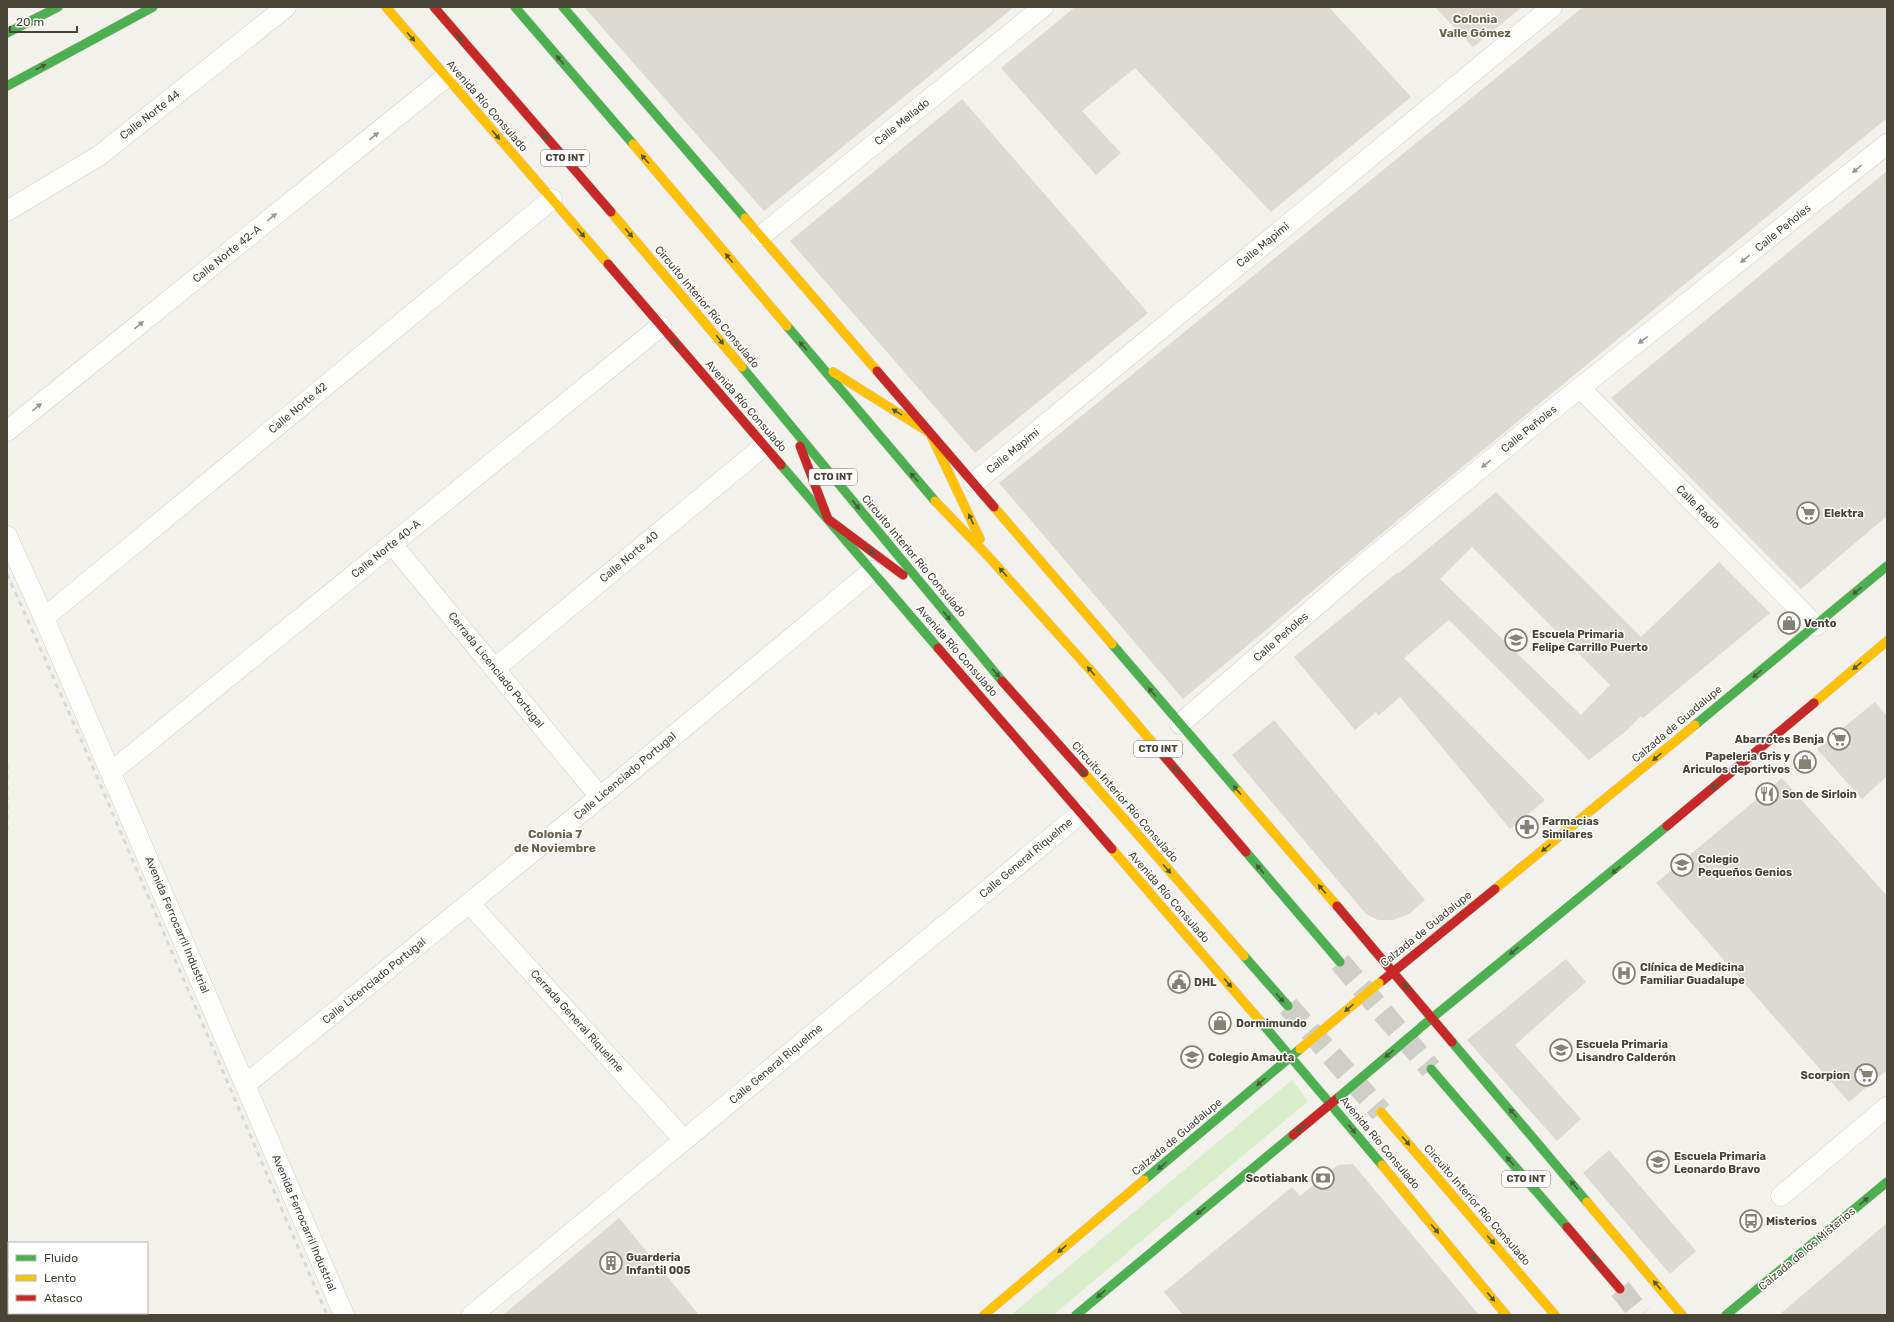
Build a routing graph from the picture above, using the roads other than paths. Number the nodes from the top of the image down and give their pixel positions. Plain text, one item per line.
1 (58, 7) edge
2 (152, 7) edge
3 (286, 7) edge
4 (386, 7) edge
5 (434, 7) edge
6 (514, 7) edge
7 (563, 7) edge
8 (1043, 7) edge
9 (1552, 7) edge
10 (7, 33) edge
11 (446, 77) junction
12 (7, 86) edge
13 (1887, 144) edge
14 (552, 199) junction
15 (7, 211) edge
16 (761, 236) junction
17 (661, 326) junction
18 (815, 361) junction
19 (1581, 389) junction
20 (793, 428) junction
21 (7, 431) edge
22 (930, 433) junction
23 (764, 446) junction
24 (974, 483) junction
25 (828, 519) junction
26 (7, 536) edge
27 (392, 544) junction
28 (987, 555) junction
29 (1887, 566) edge
30 (872, 571) junction
31 (931, 596) junction
32 (44, 618) junction
33 (1816, 626) junction
34 (1887, 641) edge
35 (494, 669) junction
36 (1180, 724) junction
37 (111, 772) junction
38 (600, 797) junction
39 (1081, 813) junction
40 (469, 903) junction
41 (1340, 962) tunnel mouth
42 (1394, 972) junction
43 (1288, 1006) tunnel mouth
44 (1432, 1017) junction
45 (1291, 1057) junction
46 (1430, 1069) tunnel mouth
47 (245, 1085) junction
48 (1331, 1103) junction
49 (1887, 1107) edge
50 (1381, 1112) tunnel mouth
51 (684, 1140) junction
52 (1887, 1182) edge
53 (1781, 1196) dead end
54 (1620, 1289) tunnel mouth
55 (1746, 1307) edge
56 (344, 1315) edge
57 (472, 1315) edge
58 (984, 1315) edge
59 (1076, 1315) edge
60 (1506, 1315) edge
61 (1555, 1315) edge
62 (1682, 1315) edge
63 (1726, 1315) edge

1 - 10 main road
12 -> 2 main road
3 - 15 street, Calle Norte 44
4 -> 11 main road, Avenida Río Consulado / CTO INT
5 -> 20 main road, Circuito Interior Río Consulado / CTO INT
18 -> 6 main road, CTO INT
7 - 16 main road, CTO INT
8 - 16 street, Calle Mellado
9 - 24 street, Calle Mapimi
11 -> 14 main road, Avenida Río Consulado / CTO INT
21 -> 11 street, Calle Norte 42-A
13 -> 19 street, Calle Peñoles
14 -> 17 main road, Avenida Río Consulado / CTO INT
14 - 32 street, Calle Norte 42
16 - 22 main road, CTO INT
17 -> 23 main road, Avenida Río Consulado / CTO INT
17 - 27 street, Calle Norte 40-A
22 -> 18 main road
28 -> 18 main road, CTO INT
19 - 33 street, Calle Radio
19 -> 36 street, Calle Peñoles
20 - 25 main road
20 -> 31 main road, Circuito Interior Río Consulado / CTO INT
22 - 24 main road, CTO INT
28 -> 22 main road
23 - 25 main road, Avenida Río Consulado / CTO INT
23 - 35 street, Calle Norte 40
36 -> 24 main road, CTO INT
25 - 30 main road, Avenida Río Consulado / CTO INT
25 -> 31 main road
26 - 32 street, Avenida Ferrocarril Industrial
27 - 35 street, Cerrada Licenciado Portugal
27 - 37 street, Calle Norte 40-A
41 -> 28 main road, CTO INT
29 -> 33 main road, Calzada de Guadalupe
30 - 38 street, Calle Licenciado Portugal
30 - 39 main road, Avenida Río Consulado / CTO INT
31 -> 43 main road, Circuito Interior Río Consulado / CTO INT
32 - 37 street, Avenida Ferrocarril Industrial
33 -> 42 main road, Calzada de Guadalupe
34 -> 44 main road
35 - 38 street, Cerrada Licenciado Portugal
42 -> 36 main road, CTO INT
37 - 47 street, Avenida Ferrocarril Industrial
38 - 40 street, Calle Licenciado Portugal
39 -> 45 main road, Avenida Río Consulado / CTO INT
39 - 51 street, Calle General Riquelme
40 - 47 street, Calle Licenciado Portugal
40 - 51 street, Cerrada General Riquelme
44 -> 42 main road, CTO INT
42 -> 45 main road, Calzada de Guadalupe, bridge
44 -> 48 main road, bridge
62 -> 44 main road, CTO INT
45 - 48 main road, Avenida Río Consulado / CTO INT
45 -> 58 main road, Calzada de Guadalupe
54 -> 46 main road, CTO INT
47 - 56 street, Avenida Ferrocarril Industrial
48 -> 59 main road
48 -> 60 main road, Avenida Río Consulado / CTO INT
49 - 53 street
50 -> 61 main road, Circuito Interior Río Consulado
51 - 57 street, Calle General Riquelme
55 -> 52 main road, Calzada de los Misterios
55 - 63 main road, Calzada de los Misterios

